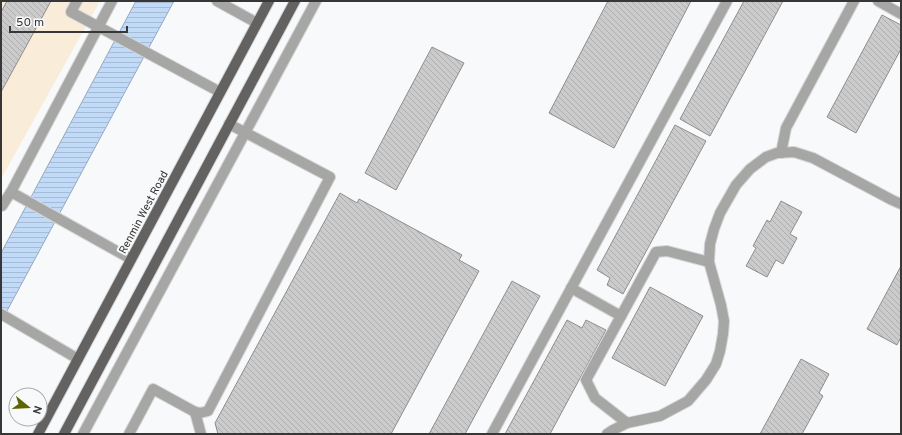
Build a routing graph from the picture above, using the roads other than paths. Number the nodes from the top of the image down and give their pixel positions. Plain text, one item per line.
1 (77, 1) edge
2 (112, 1) edge
3 (217, 1) edge
4 (269, 1) edge
5 (295, 1) edge
6 (316, 1) edge
7 (727, 1) edge
8 (854, 1) edge
9 (878, 1) edge
10 (901, 14) edge
11 (257, 23) junction
12 (98, 27) junction
13 (220, 92) junction
14 (229, 124) junction
15 (781, 153) junction
16 (11, 192) junction
17 (901, 204) edge
18 (2, 206) edge
19 (131, 259) junction
20 (709, 262) junction
21 (571, 288) junction
22 (1, 314) edge
23 (621, 316) junction
24 (78, 359) junction
25 (195, 412) junction
26 (627, 423) junction
27 (38, 434) edge
28 (64, 434) edge
29 (83, 434) edge
30 (129, 434) edge
31 (201, 434) edge
32 (492, 434) edge
33 (607, 434) edge

1 - 12 street
2 - 12 street
3 - 11 street
4 - 11 main road, Renmin West Road
5 - 14 main road
6 - 29 street
7 - 21 street
8 - 15 street
9 - 10 street
11 - 13 main road, Renmin West Road
12 - 13 street
12 - 16 street
13 - 19 main road, Renmin West Road
14 - 25 street
14 - 28 main road
15 - 17 street
15 - 20 street
16 - 18 street
16 - 19 street
19 - 24 main road, Renmin West Road
20 - 23 street
20 - 26 street
21 - 23 street
21 - 32 street
22 - 24 street
23 - 26 street
24 - 27 main road, Renmin West Road
25 - 30 street
25 - 31 street
26 - 33 street

